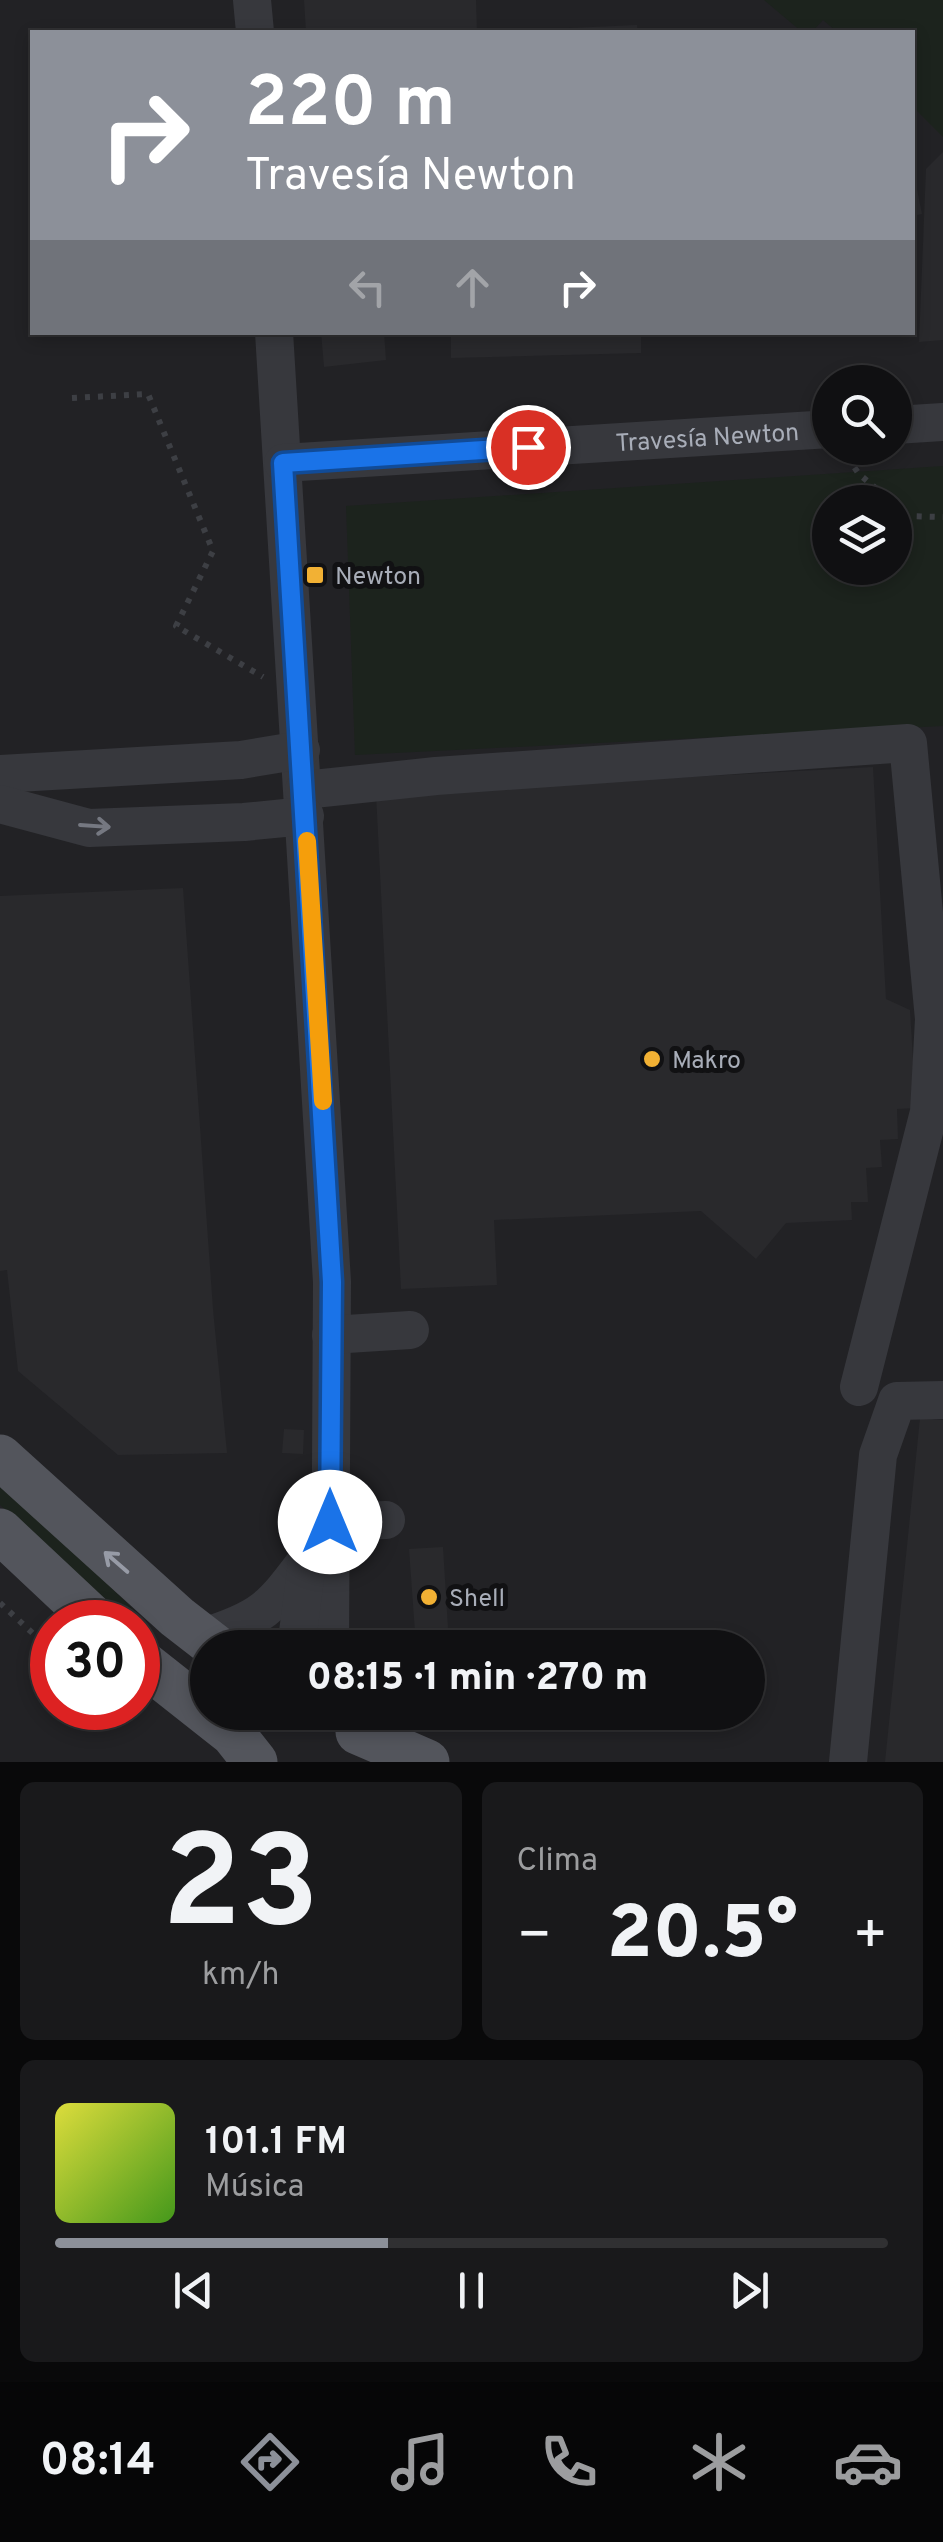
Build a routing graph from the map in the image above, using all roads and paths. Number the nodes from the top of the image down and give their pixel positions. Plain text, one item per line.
1 (252, 0) edge
2 (254, 30) edge
3 (274, 335) edge
4 (72, 398) dead end
5 (943, 422) edge
6 (912, 424) edge
7 (812, 430) edge
8 (283, 463) junction
9 (853, 465) edge
10 (871, 485) edge
11 (912, 516) edge
12 (943, 517) edge
13 (264, 678) dead end
14 (301, 750) junction
15 (0, 774) edge
16 (304, 803) junction
17 (0, 804) edge
18 (410, 1330) dead end
19 (331, 1336) junction
20 (859, 1387) dead end
21 (330, 1389) junction
22 (943, 1400) edge
23 (0, 1457) edge
24 (386, 1520) dead end
25 (330, 1522) junction
26 (0, 1531) edge
27 (307, 1560) junction
28 (74, 1600) edge
29 (0, 1602) edge
30 (30, 1630) edge
31 (194, 1630) edge
32 (231, 1630) edge
33 (298, 1630) edge
34 (330, 1630) edge
35 (160, 1677) edge
36 (254, 1730) edge
37 (354, 1736) edge
38 (255, 1761) edge
39 (427, 1762) edge
40 (848, 1762) edge

1 - 2 street
3 - 8 street
4 - 13 path
5 - 6 street
7 - 8 street, Travesía Newton
8 - 14 street
9 - 10 path
11 - 12 path
14 - 15 street
14 - 16 street
17 -> 16 street
16 - 19 street
16 - 20 street
18 - 19 street
19 - 21 street
21 - 25 street
21 - 27 street
22 - 40 street
31 -> 23 main road
24 - 25 street
25 - 34 street
26 - 28 main road
27 - 32 street
27 - 33 street
29 - 30 path
35 - 38 main road
36 - 38 main road
37 - 39 main road

